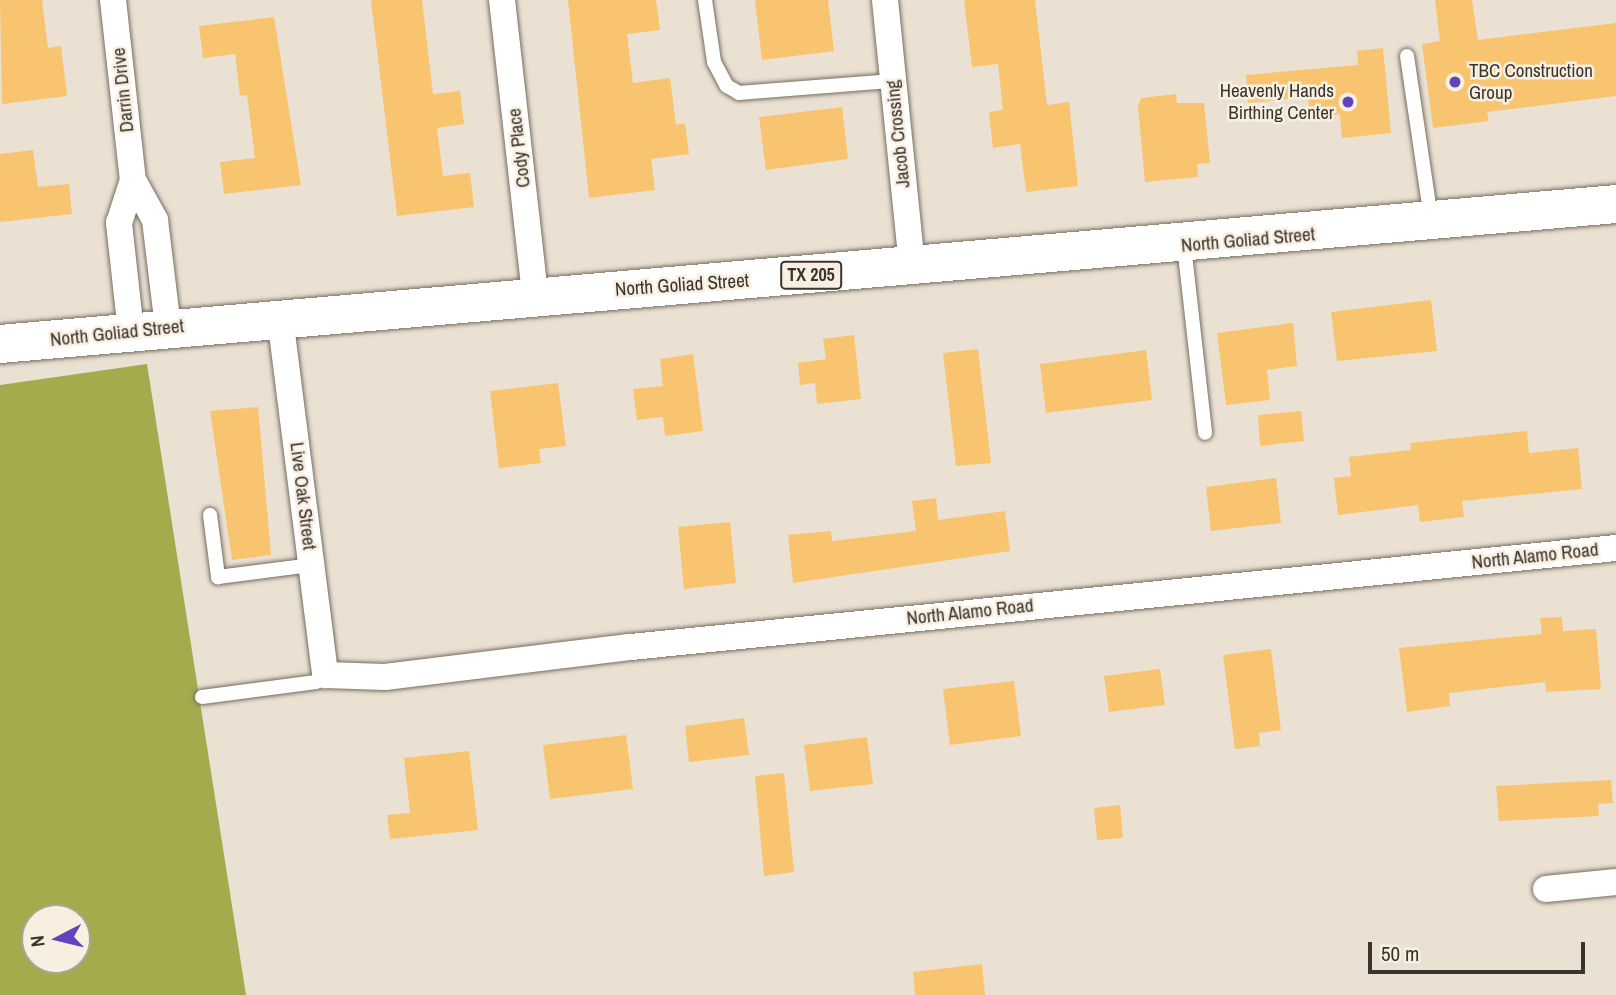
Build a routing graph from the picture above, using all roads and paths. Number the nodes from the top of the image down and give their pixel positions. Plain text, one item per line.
1 (113, 0) edge
2 (502, 0) edge
3 (705, 0) edge
4 (885, 0) edge
5 (1407, 56) dead end
6 (893, 80) junction
7 (133, 180) junction
8 (1616, 205) edge
9 (1432, 222) junction
10 (1184, 246) junction
11 (912, 268) junction
12 (536, 295) junction
13 (280, 317) junction
14 (168, 328) junction
15 (131, 332) junction
16 (0, 344) edge
17 (1205, 433) dead end
18 (210, 515) dead end
19 (1616, 548) edge
20 (312, 565) junction
21 (325, 675) junction
22 (202, 697) dead end
23 (1616, 882) edge
24 (1546, 888) dead end

1 - 7 street, Darrin Drive
2 - 12 street, Cody Place
3 - 6 lane
4 - 6 street, Jacob Crossing
5 - 9 lane
6 - 11 street, Jacob Crossing
7 - 14 street, Darrin Drive
7 - 15 street, Darrin Drive
8 - 9 main road, North Goliad Street / TX 205
9 - 10 main road, North Goliad Street / TX 205
10 - 11 main road, North Goliad Street / TX 205
10 - 17 lane
11 - 12 main road, North Goliad Street / TX 205
12 - 13 main road, North Goliad Street / TX 205
13 - 14 main road, North Goliad Street / TX 205
13 - 20 street, Live Oak Street
14 - 15 main road, North Goliad Street / TX 205
15 - 16 main road, North Goliad Street / TX 205
18 - 20 lane
19 - 21 street, North Alamo Road
20 - 21 street, Live Oak Street
21 - 22 lane
23 - 24 street

